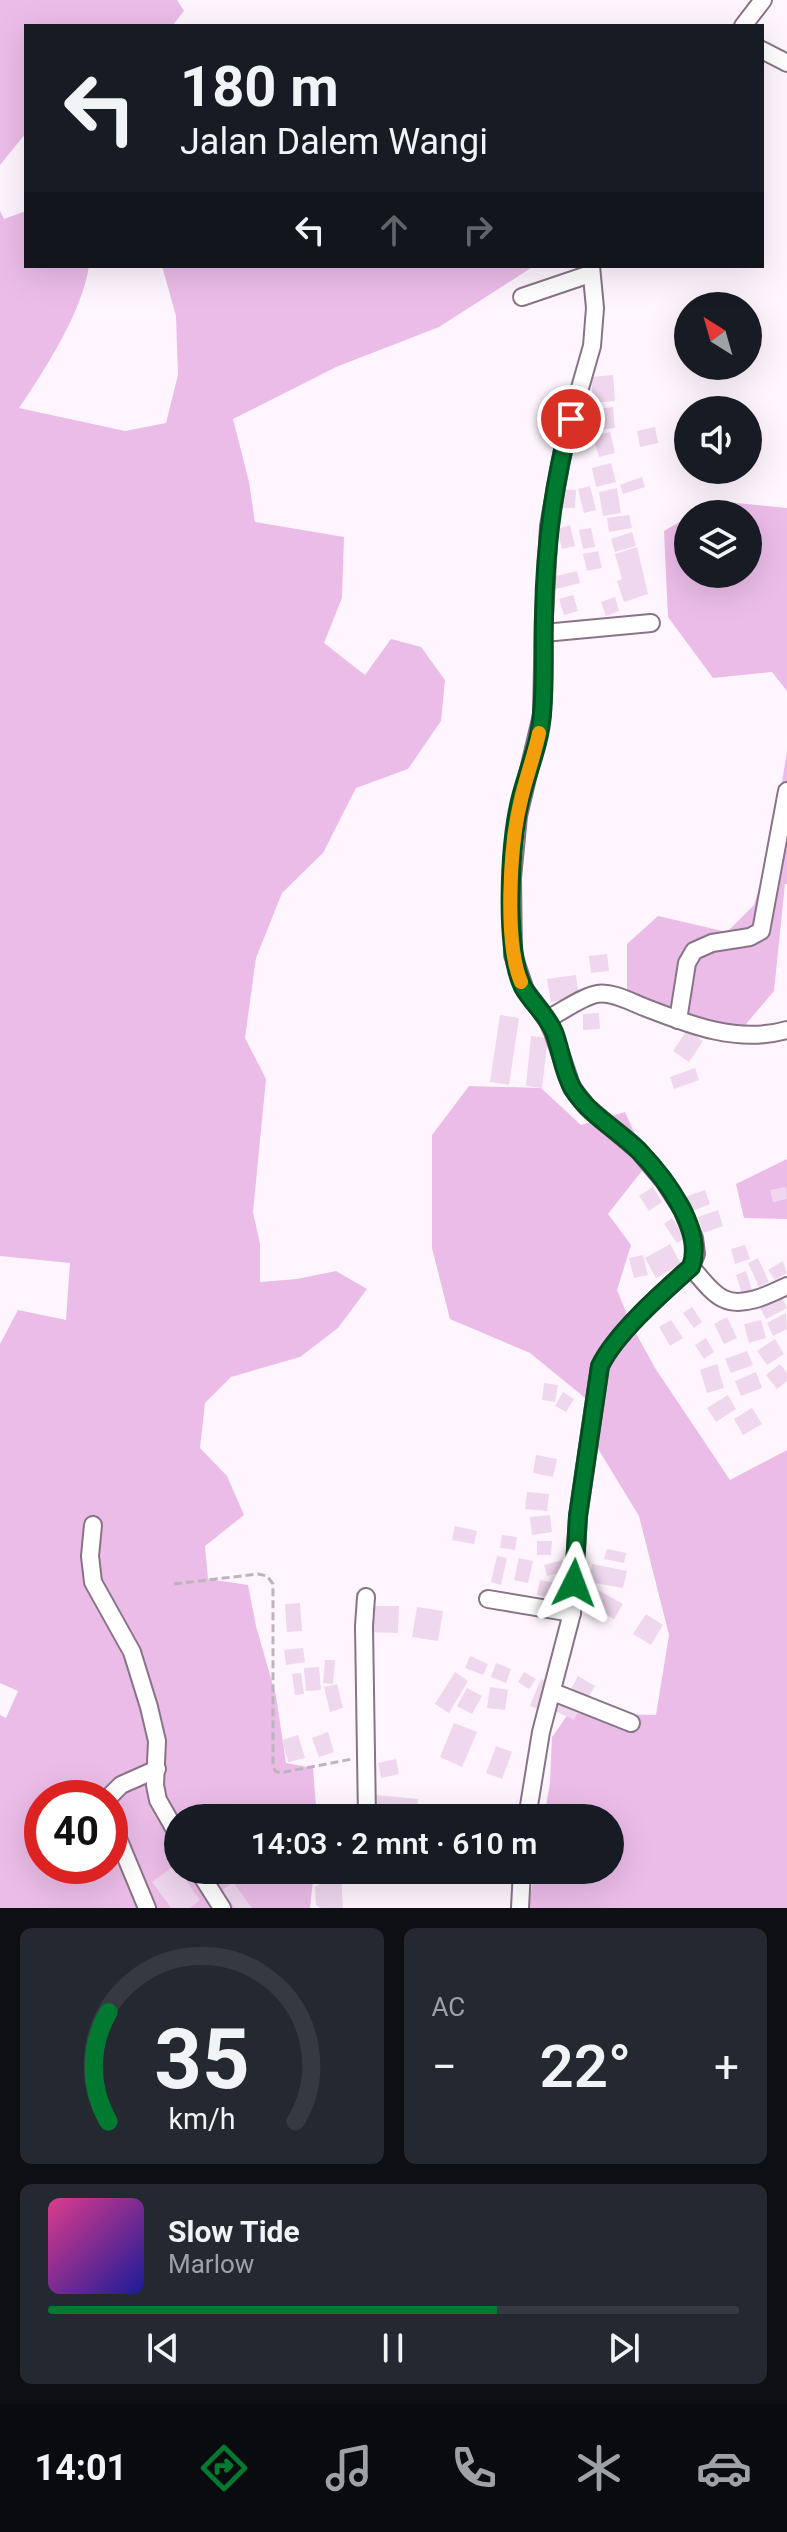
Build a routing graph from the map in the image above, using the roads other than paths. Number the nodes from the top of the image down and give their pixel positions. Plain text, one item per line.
1 (763, 0) edge
2 (745, 24) edge
3 (764, 51) edge
4 (787, 63) edge
5 (591, 270) edge
6 (522, 297) dead end
7 (651, 623) dead end
8 (544, 633) junction
9 (787, 791) edge
10 (547, 1019) junction
11 (678, 1020) junction
12 (787, 1030) edge
13 (691, 1267) junction
14 (787, 1286) edge
15 (93, 1525) dead end
16 (366, 1597) dead end
17 (488, 1599) dead end
18 (572, 1613) junction
19 (553, 1692) junction
20 (631, 1723) dead end
21 (157, 1769) junction
22 (128, 1782) edge
23 (367, 1804) edge
24 (529, 1804) edge
25 (164, 1810) edge
26 (128, 1862) edge
27 (207, 1884) edge
28 (521, 1884) edge
29 (147, 1908) edge
30 (222, 1908) edge
31 (520, 1908) edge

1 - 2 street
3 - 4 street
5 - 6 street
5 - 8 street
7 - 8 street
8 - 10 street
9 - 11 street
10 - 11 street
10 - 13 street
11 - 12 street
13 - 14 street
13 - 18 street
15 - 21 street
16 - 23 street
17 - 18 street
18 - 19 street
19 - 20 street
19 - 24 street
21 - 22 street
21 - 25 street
26 - 29 street
27 - 30 street
28 - 31 street

